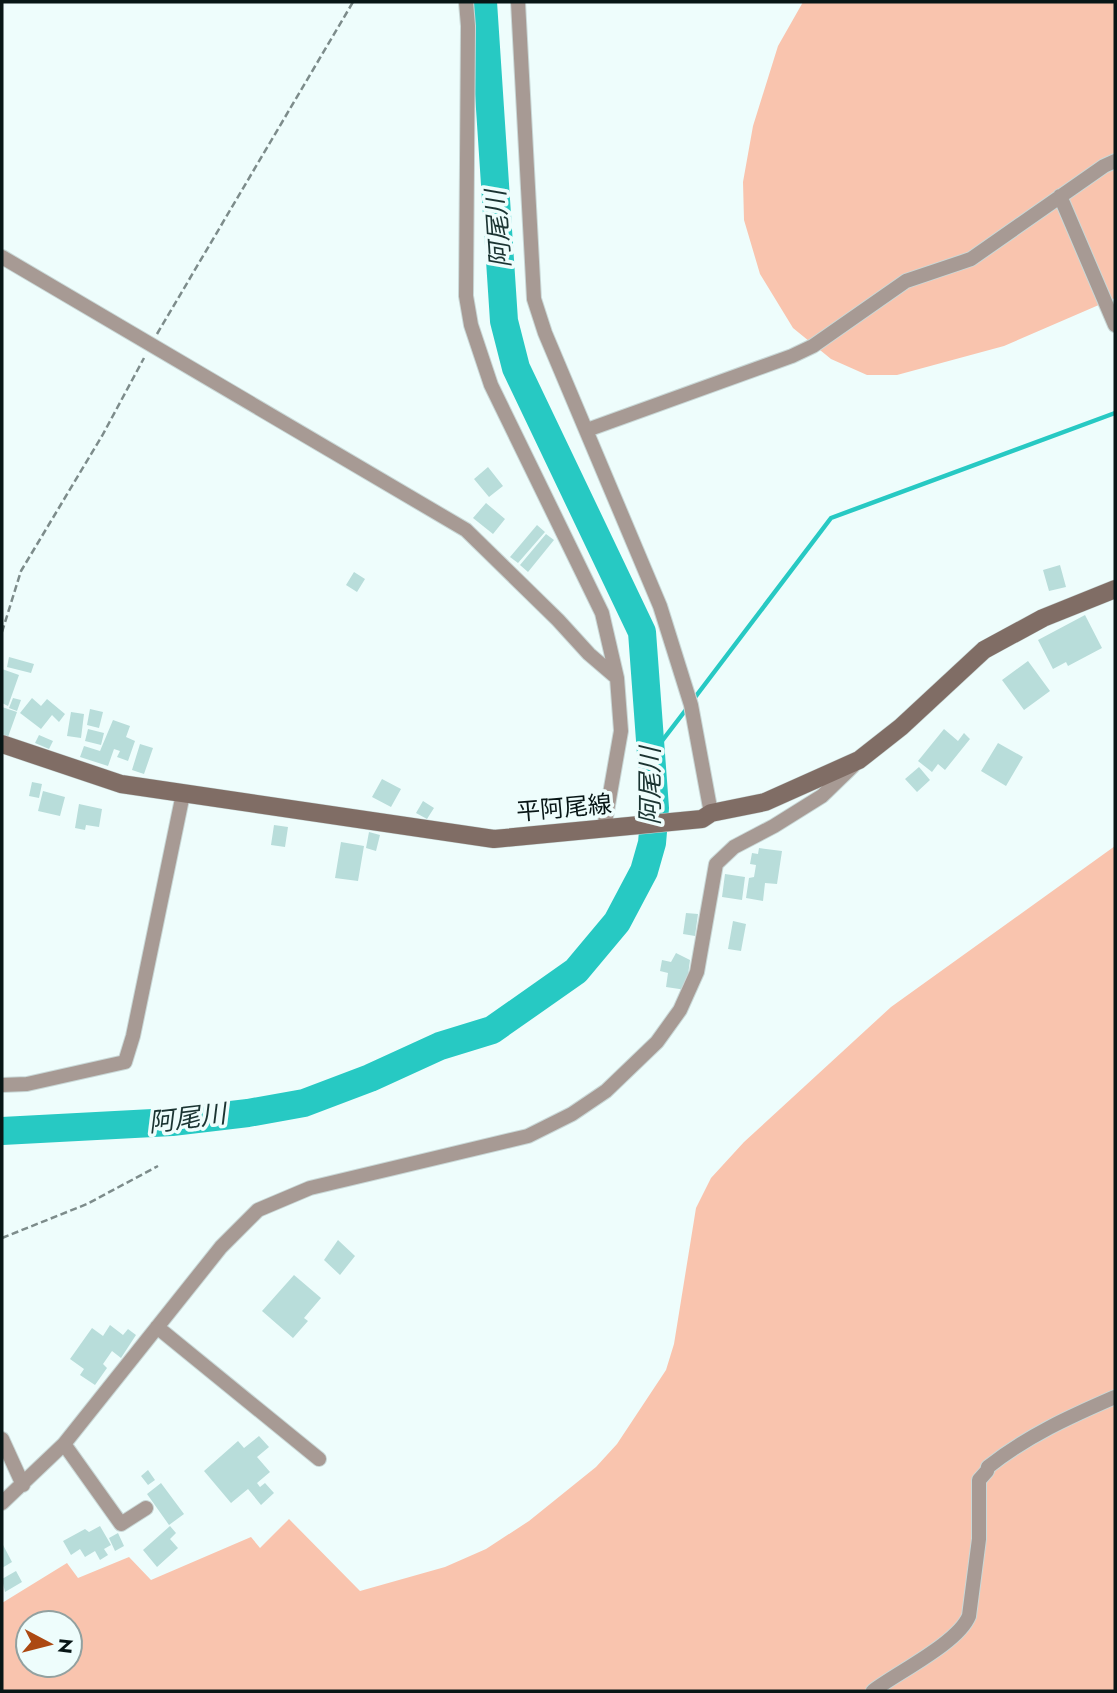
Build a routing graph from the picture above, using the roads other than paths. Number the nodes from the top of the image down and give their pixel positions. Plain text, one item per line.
1 (466, 2) edge
2 (518, 2) edge
3 (1115, 161) edge
4 (1060, 196) junction
5 (2, 257) edge
6 (1115, 325) edge
7 (587, 430) junction
8 (1115, 589) edge
9 (617, 678) junction
10 (2, 744) edge
11 (859, 760) junction
12 (183, 794) junction
13 (706, 816) junction
14 (609, 828) junction
15 (2, 1086) edge
16 (157, 1326) junction
17 (1115, 1397) edge
18 (2, 1439) edge
19 (64, 1444) junction
20 (319, 1459) dead end
21 (23, 1485) junction
22 (2, 1503) edge
23 (146, 1507) dead end
24 (873, 1691) edge

1 - 9 street
2 - 7 street
3 - 4 street
4 - 6 street
4 - 7 street
5 - 9 street
7 - 13 street
8 - 11 main road, 平阿尾線
9 - 14 street
10 - 12 main road, 平阿尾線
11 - 13 main road, 平阿尾線
11 - 16 street
12 - 14 main road, 平阿尾線
12 - 15 street
13 - 14 main road, 平阿尾線
16 - 19 street
16 - 20 street
17 - 24 street
18 - 21 street
19 - 21 street
19 - 23 street
21 - 22 street

